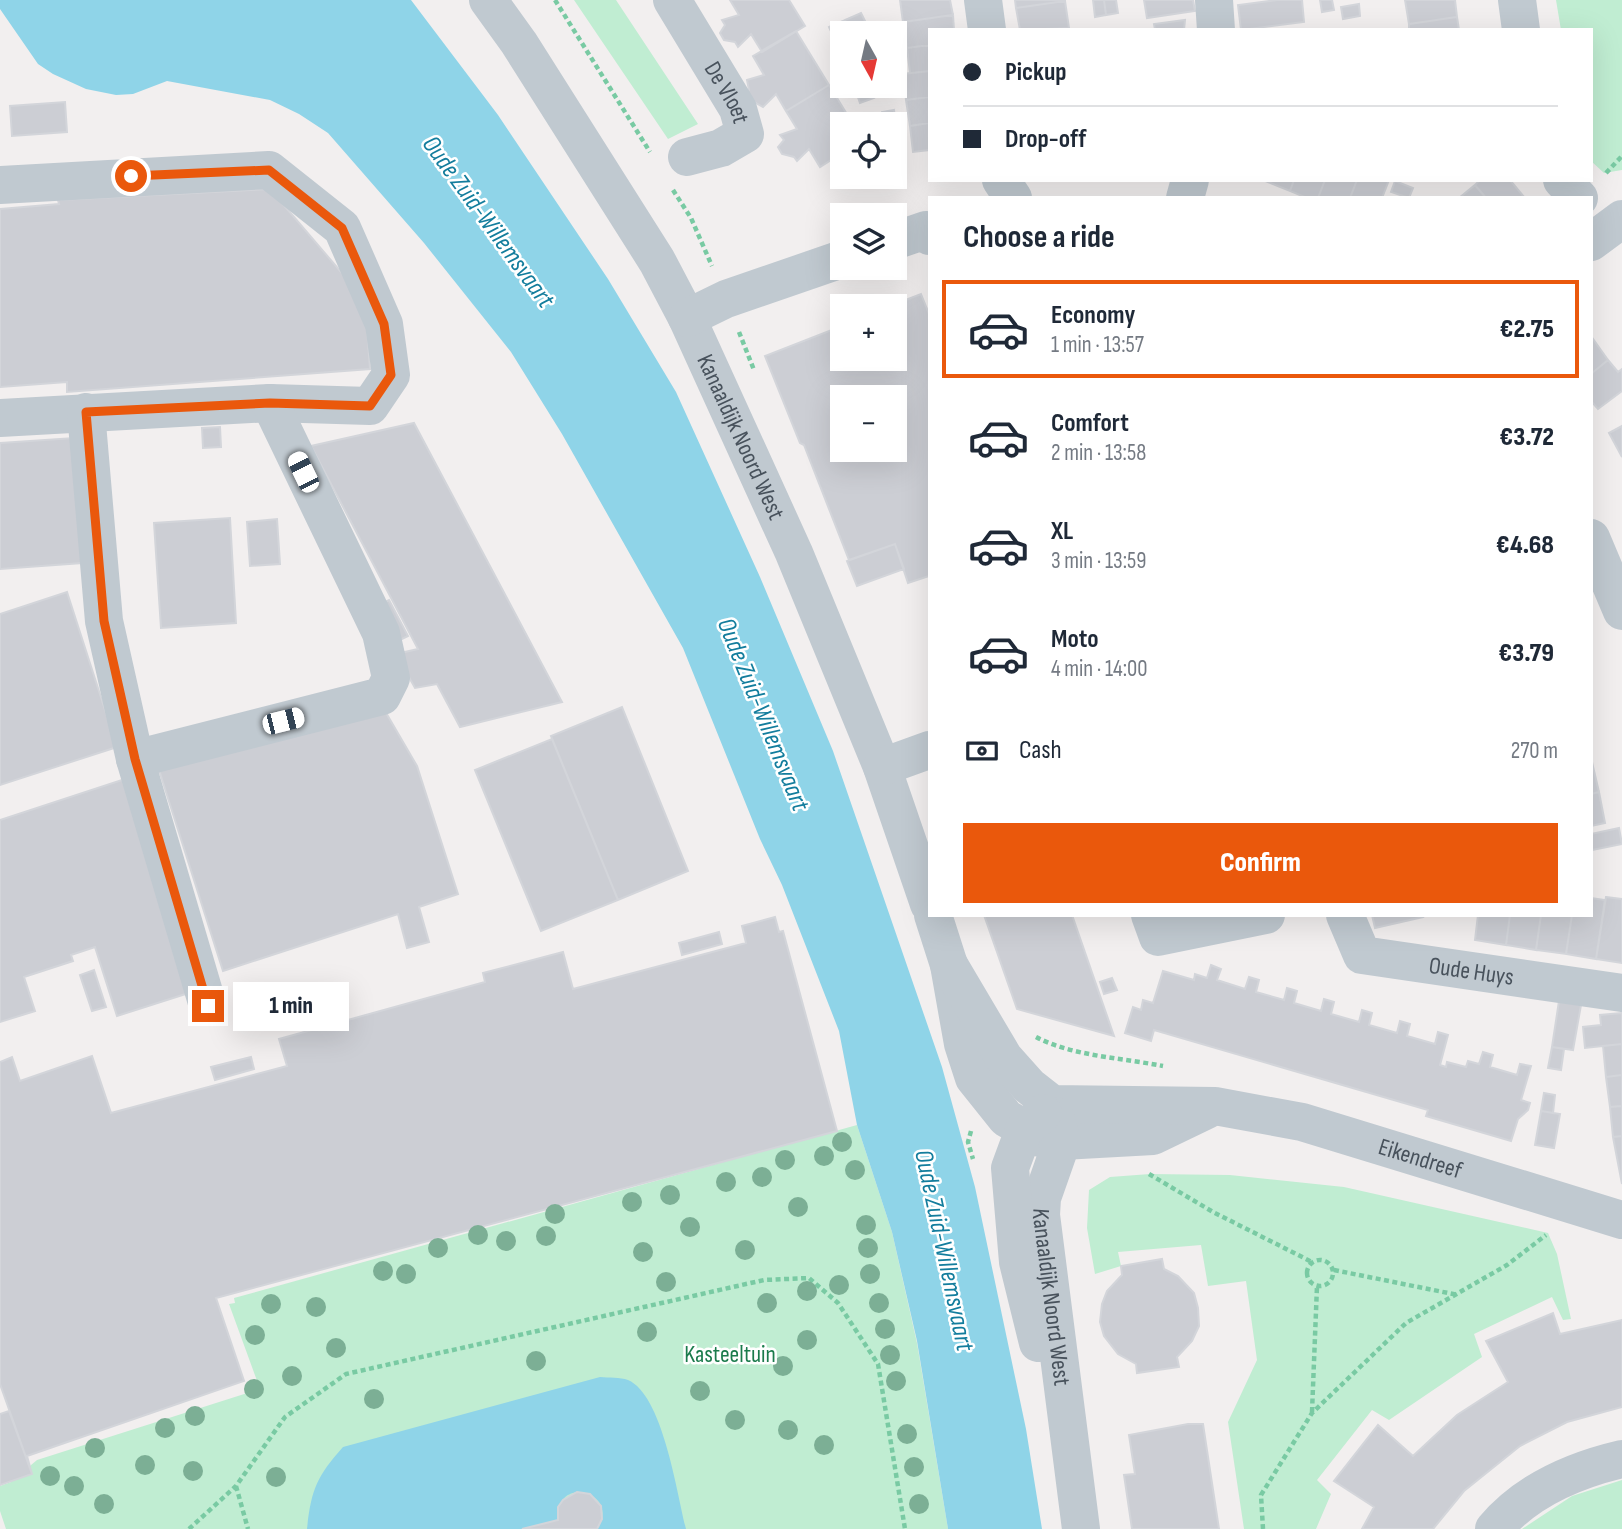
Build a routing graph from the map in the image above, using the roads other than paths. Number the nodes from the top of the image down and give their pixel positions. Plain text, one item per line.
1 (488, 0) edge
2 (671, 0) edge
3 (983, 0) edge
4 (1214, 0) edge
5 (1517, 0) edge
6 (987, 28) edge
7 (1216, 28) edge
8 (1521, 28) edge
9 (687, 157) dead end
10 (1564, 182) edge
11 (0, 185) edge
12 (1577, 196) edge
13 (928, 234) edge
14 (907, 237) edge
15 (830, 263) edge
16 (687, 318) junction
17 (270, 403) junction
18 (86, 412) junction
19 (0, 418) edge
20 (1593, 543) edge
21 (1622, 611) edge
22 (928, 750) edge
23 (135, 759) junction
24 (882, 767) junction
25 (928, 901) edge
26 (934, 917) edge
27 (1151, 917) edge
28 (1256, 917) edge
29 (1346, 917) edge
30 (949, 965) junction
31 (1622, 993) edge
32 (208, 1006) dead end
33 (1052, 1104) junction
34 (1215, 1107) junction
35 (1024, 1130) junction
36 (1062, 1141) junction
37 (1622, 1220) edge
38 (1622, 1459) edge
39 (1075, 1488) junction
40 (1081, 1529) edge
41 (1494, 1529) edge

1 - 16 street, Kanaaldijk Noord West
2 - 9 street, De Vloet
3 - 6 street
4 - 7 street
5 - 8 street
10 - 12 street
11 - 17 street
13 - 14 street
15 - 16 street
16 - 24 street, Kanaaldijk Noord West
17 - 18 street
17 - 23 street
18 - 19 street
18 - 23 street
20 - 21 street
22 - 24 street
23 - 32 street
24 - 25 street, Kanaaldijk Noord West
26 - 30 street
27 - 28 street
29 - 31 street, Oude Huys
30 - 33 street
30 - 35 street
33 - 34 street, Eikendreef
33 - 35 street, Kanaaldijk Noord West
33 - 36 street
34 - 36 street
34 - 37 street, Eikendreef
35 - 36 street
35 - 39 street, Kanaaldijk Noord West
36 - 39 street, Kanaaldijk Noord West
38 - 41 street
39 - 40 street, Kanaaldijk Noord West

